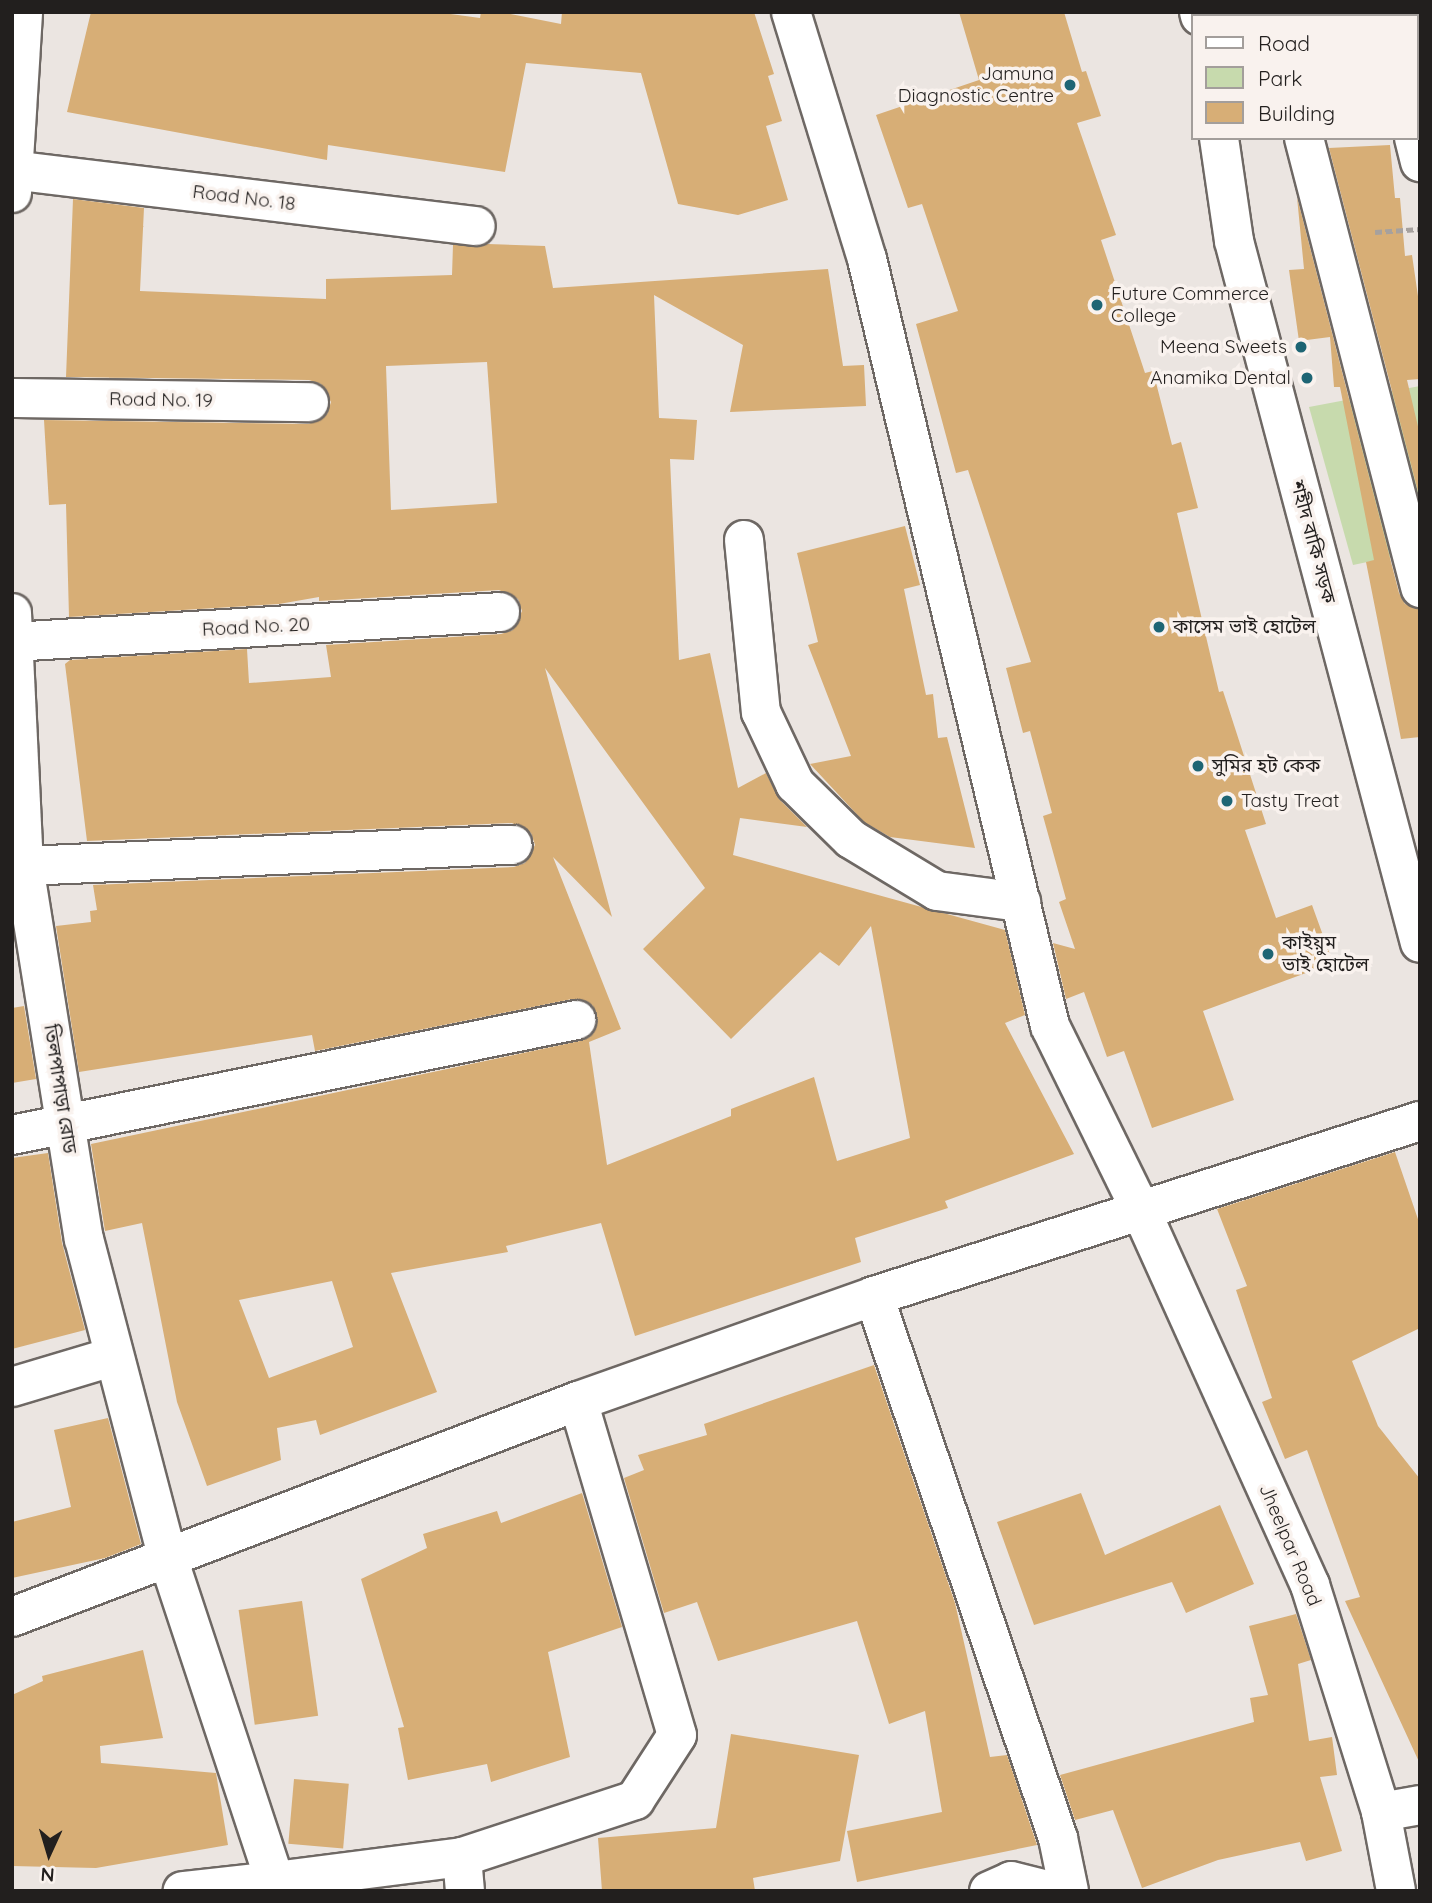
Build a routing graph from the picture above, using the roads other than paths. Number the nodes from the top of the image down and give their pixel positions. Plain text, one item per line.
1 (23, 12) edge
2 (792, 12) edge
3 (1219, 140) edge
4 (1305, 140) edge
5 (1415, 140) edge
6 (1420, 162) edge
7 (13, 177) edge
8 (476, 226) dead end
9 (12, 398) edge
10 (309, 402) dead end
11 (744, 540) dead end
12 (1420, 588) edge
13 (500, 612) dead end
14 (13, 632) edge
15 (513, 845) dead end
16 (21, 874) edge
17 (1021, 902) junction
18 (1418, 933) edge
19 (576, 1020) dead end
20 (1420, 1121) edge
21 (65, 1127) junction
22 (12, 1135) edge
23 (1142, 1213) junction
24 (874, 1296) junction
25 (112, 1357) junction
26 (12, 1387) edge
27 (578, 1401) junction
28 (167, 1555) junction
29 (12, 1617) edge
30 (1420, 1805) edge
31 (1381, 1812) junction
32 (464, 1874) edge
33 (275, 1881) junction
34 (183, 1891) edge
35 (989, 1891) edge
36 (1051, 1891) edge
37 (1069, 1891) edge
38 (1396, 1891) edge

1 - 7 street
2 - 17 street, Jheelpar Road
3 - 18 street, শহীদ বাকি সড়ক
4 - 12 street
5 - 6 street
7 - 8 street, Road No. 18
9 - 10 street, Road No. 19
11 - 17 street
13 - 14 street, Road No. 20
14 - 16 street, তিলপাপাড়া রোড
15 - 16 street
16 - 21 street, তিলপাপাড়া রোড
17 - 23 street, Jheelpar Road
19 - 21 street
20 - 23 street
21 - 22 street
21 - 25 street, তিলপাপাড়া রোড
23 - 24 street
23 - 31 street, Jheelpar Road
24 - 27 street
24 - 37 street
25 - 26 street
25 - 28 street, তিলপাপাড়া রোড
27 - 28 street
27 - 32 street
28 - 29 street
28 - 33 street, তিলপাপাড়া রোড
30 - 31 street
31 - 38 street, Jheelpar Road
32 - 33 street
33 - 34 street
35 - 36 street

